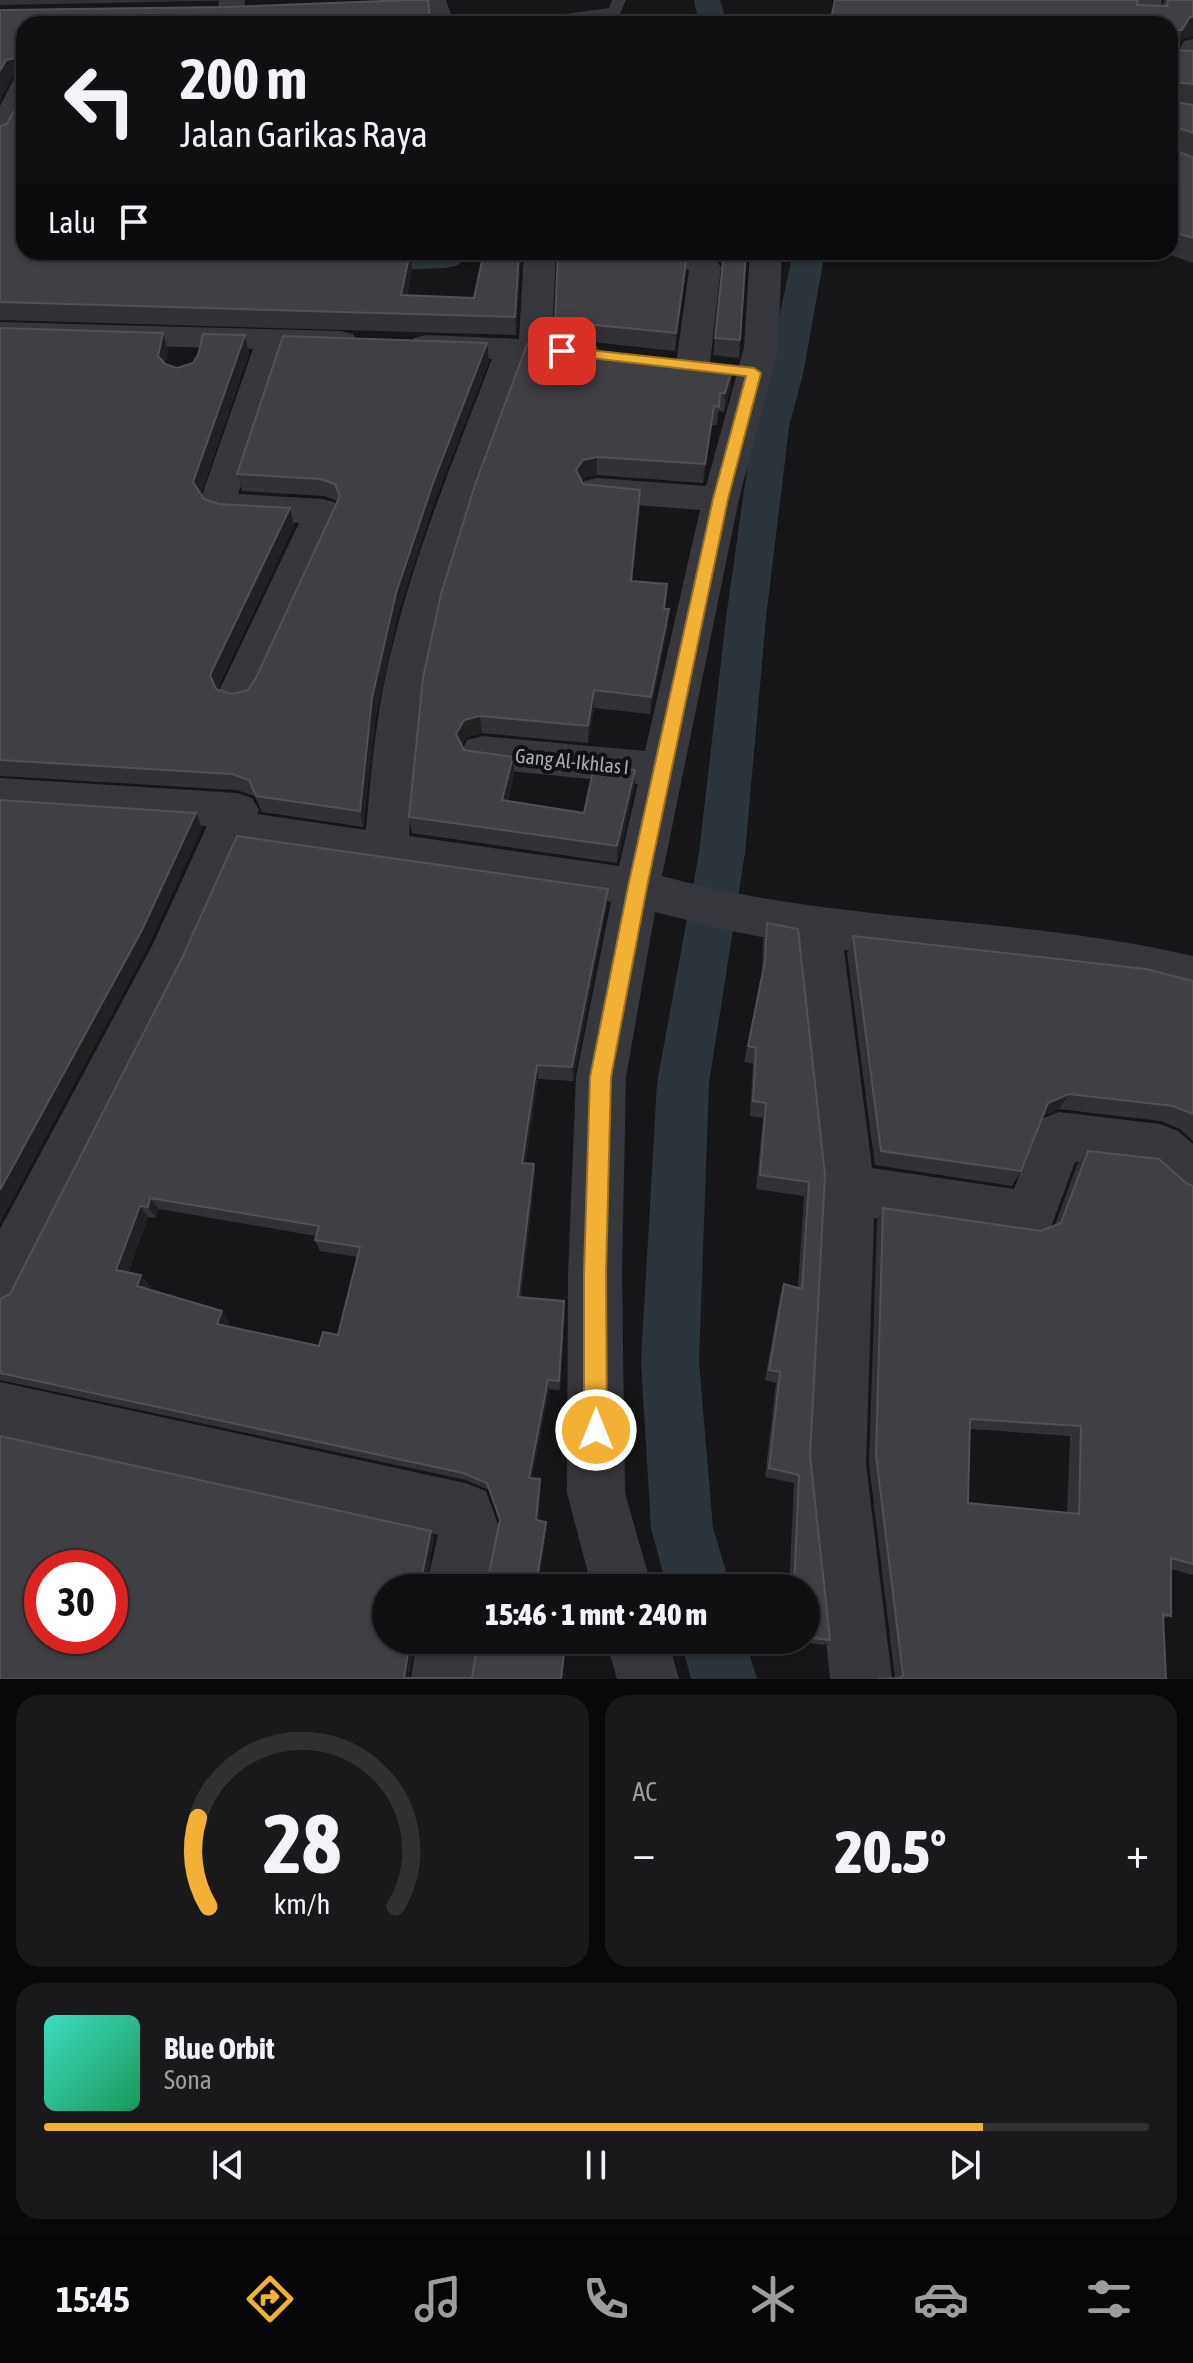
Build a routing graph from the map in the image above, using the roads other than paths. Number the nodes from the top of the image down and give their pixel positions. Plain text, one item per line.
1 (619, 0) edge
2 (258, 12) edge
3 (224, 13) edge
4 (579, 16) edge
5 (1193, 47) edge
6 (1178, 62) edge
7 (16, 101) edge
8 (0, 134) edge
9 (539, 260) edge
10 (679, 260) edge
11 (766, 260) edge
12 (0, 332) edge
13 (191, 336) junction
14 (273, 339) junction
15 (524, 348) junction
16 (613, 356) edge
17 (657, 360) edge
18 (693, 364) junction
19 (183, 372) edge
20 (754, 373) junction
21 (597, 490) edge
22 (721, 499) junction
23 (238, 693) edge
24 (482, 752) edge
25 (663, 770) junction
26 (0, 795) edge
27 (237, 810) dead end
28 (386, 851) junction
29 (655, 893) junction
30 (794, 924) junction
31 (1193, 977) edge
32 (1193, 1178) edge
33 (849, 1189) junction
34 (0, 1284) edge
35 (0, 1410) edge
36 (459, 1574) edge
37 (618, 1574) edge
38 (446, 1654) edge
39 (641, 1654) edge
40 (442, 1679) edge
41 (648, 1679) edge
42 (861, 1679) edge

1 - 4 lane
2 - 3 street
5 - 6 street
7 - 8 street
9 - 15 street
10 - 18 street
11 - 20 street
12 - 13 street
13 - 14 street
13 - 19 street
14 - 15 street
14 - 23 street
15 - 16 street
15 - 28 street
17 - 18 street
18 - 20 street
20 - 22 street
21 - 22 street
22 - 25 street
24 - 25 street, Gang Al-Ikhlas I
25 - 29 street
26 - 27 street
28 - 29 street
28 - 34 street
29 - 30 street
29 - 37 street
30 - 31 street
30 - 33 street
32 - 33 street
33 - 42 street
35 - 36 street
38 - 40 street
39 - 41 street

